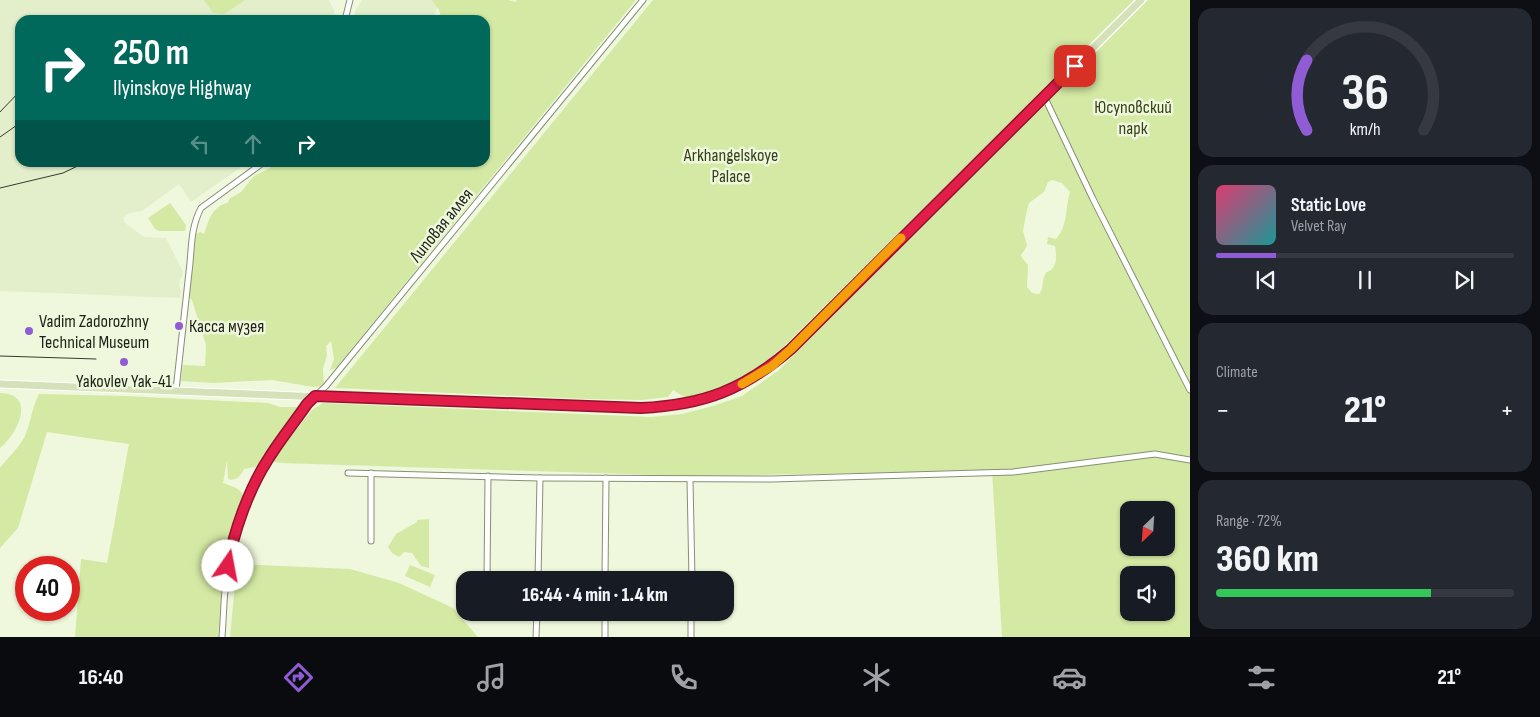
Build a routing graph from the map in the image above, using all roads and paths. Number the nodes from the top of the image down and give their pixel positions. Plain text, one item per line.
1 (350, 0) edge
2 (643, 0) edge
3 (1141, 0) edge
4 (346, 15) edge
5 (1044, 96) junction
6 (257, 167) edge
7 (0, 384) edge
8 (176, 390) junction
9 (1190, 390) edge
10 (315, 396) junction
11 (1190, 460) edge
12 (348, 473) dead end
13 (371, 473) junction
14 (488, 476) junction
15 (540, 478) junction
16 (606, 478) junction
17 (690, 480) junction
18 (371, 541) dead end
19 (488, 571) edge
20 (538, 571) edge
21 (605, 571) edge
22 (692, 571) edge
23 (537, 621) edge
24 (605, 621) edge
25 (691, 621) edge
26 (222, 637) edge
27 (536, 637) edge
28 (605, 637) edge
29 (691, 637) edge

1 - 4 street
2 - 10 street, Липовая аллея
3 - 5 main road
5 - 9 street
5 - 10 main road
6 - 8 street
7 - 8 main road
8 - 10 main road
10 - 26 street, Липовая аллея
11 - 17 street
12 - 13 street
13 - 14 street
13 - 18 street
14 - 15 street
14 - 19 street
15 - 16 street
15 - 20 street
16 - 17 street
16 - 21 street
17 - 22 street
23 - 27 street
24 - 28 street
25 - 29 street

